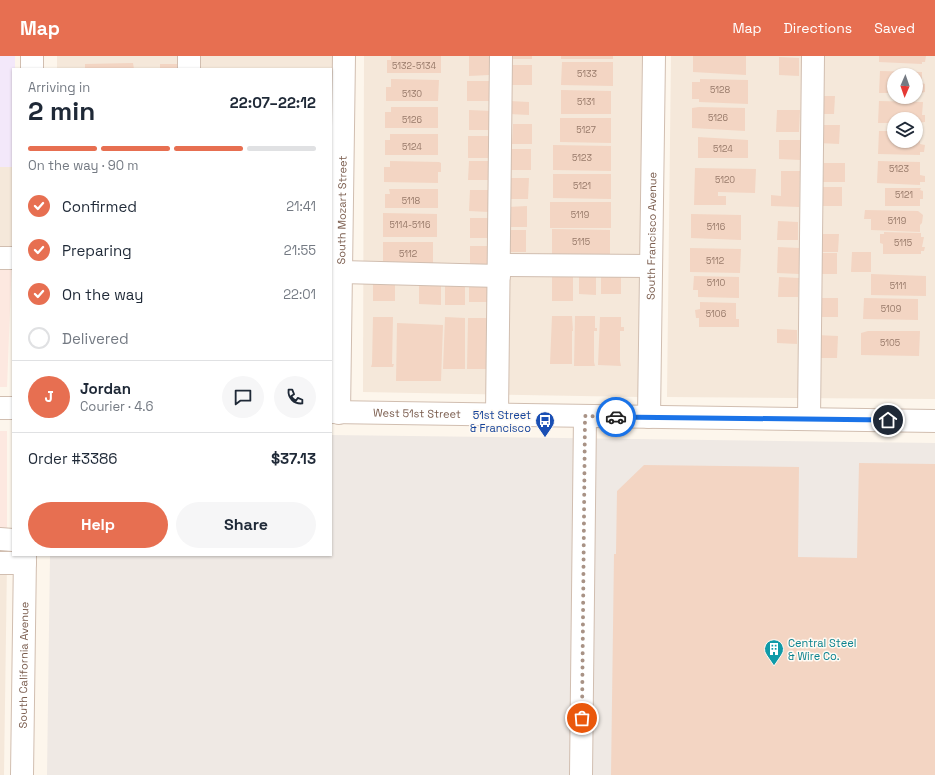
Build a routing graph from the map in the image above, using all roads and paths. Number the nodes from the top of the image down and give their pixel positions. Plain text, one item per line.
1 (32, 56) edge
2 (189, 56) edge
3 (344, 56) edge
4 (501, 56) edge
5 (654, 56) edge
6 (813, 56) edge
7 (32, 68) edge
8 (189, 68) edge
9 (0, 258) edge
10 (12, 258) edge
11 (651, 266) junction
12 (499, 270) junction
13 (341, 272) junction
14 (0, 408) edge
15 (12, 408) edge
16 (335, 413) edge
17 (497, 415) junction
18 (585, 416) junction
19 (650, 417) junction
20 (809, 419) junction
21 (935, 421) edge
22 (0, 539) edge
23 (12, 540) edge
24 (25, 559) edge
25 (0, 563) edge
26 (22, 775) edge
27 (581, 775) edge

1 - 7 street
2 - 8 street
3 - 13 street, South Mozart Street
4 - 12 street
5 - 11 street, South Francisco Avenue
6 - 20 street
9 - 10 street
11 - 12 street
11 - 19 street, South Francisco Avenue
12 - 13 street
12 - 17 street
13 - 16 street, South Mozart Street
14 - 15 street
16 - 17 street, West 51st Street
17 - 18 street, West 51st Street
18 - 19 street, West 51st Street
18 - 27 street
19 - 20 street, West 51st Street
20 - 21 street, West 51st Street
22 - 23 street
24 - 25 street
24 - 26 street, South California Avenue

